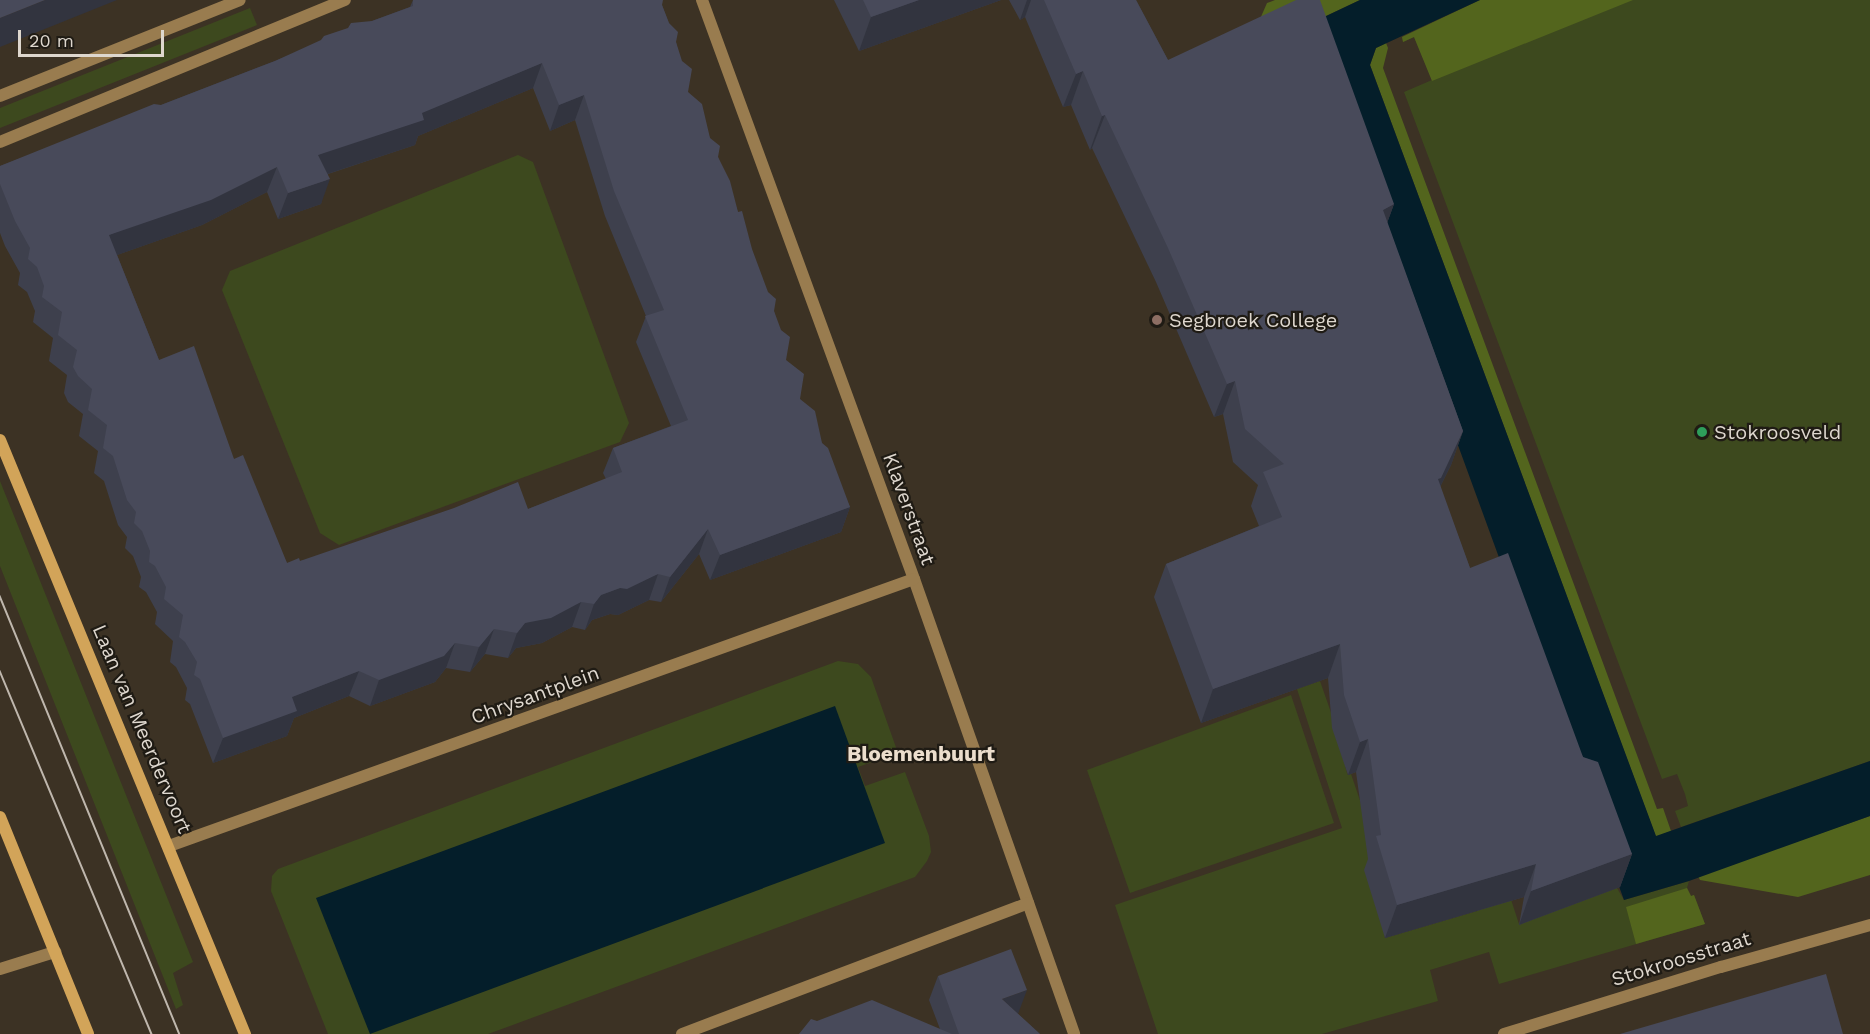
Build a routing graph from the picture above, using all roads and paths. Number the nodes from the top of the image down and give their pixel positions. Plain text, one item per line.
1 (240, 0) edge
2 (309, 0) edge
3 (345, 0) edge
4 (702, 0) edge
5 (314, 12) junction
6 (0, 96) edge
7 (0, 142) edge
8 (0, 440) edge
9 (914, 579) junction
10 (0, 817) edge
11 (169, 846) junction
12 (1028, 903) junction
13 (1870, 925) edge
14 (55, 952) junction
15 (0, 969) edge
16 (88, 1034) edge
17 (245, 1034) edge
18 (682, 1034) edge
19 (1074, 1034) edge
20 (1504, 1034) edge

1 - 6 street
2 - 5 street
3 - 5 street
4 - 9 street, Klaverstraat
5 - 7 street
8 - 11 street, Laan van Meerdervoort
9 - 11 street, Chrysantplein
9 - 12 street, Klaverstraat
10 - 14 street
11 - 17 street, Laan van Meerdervoort
12 - 18 street
12 - 19 street, Klaverstraat
13 - 20 street, Stokroosstraat
14 - 15 street
14 - 16 street

